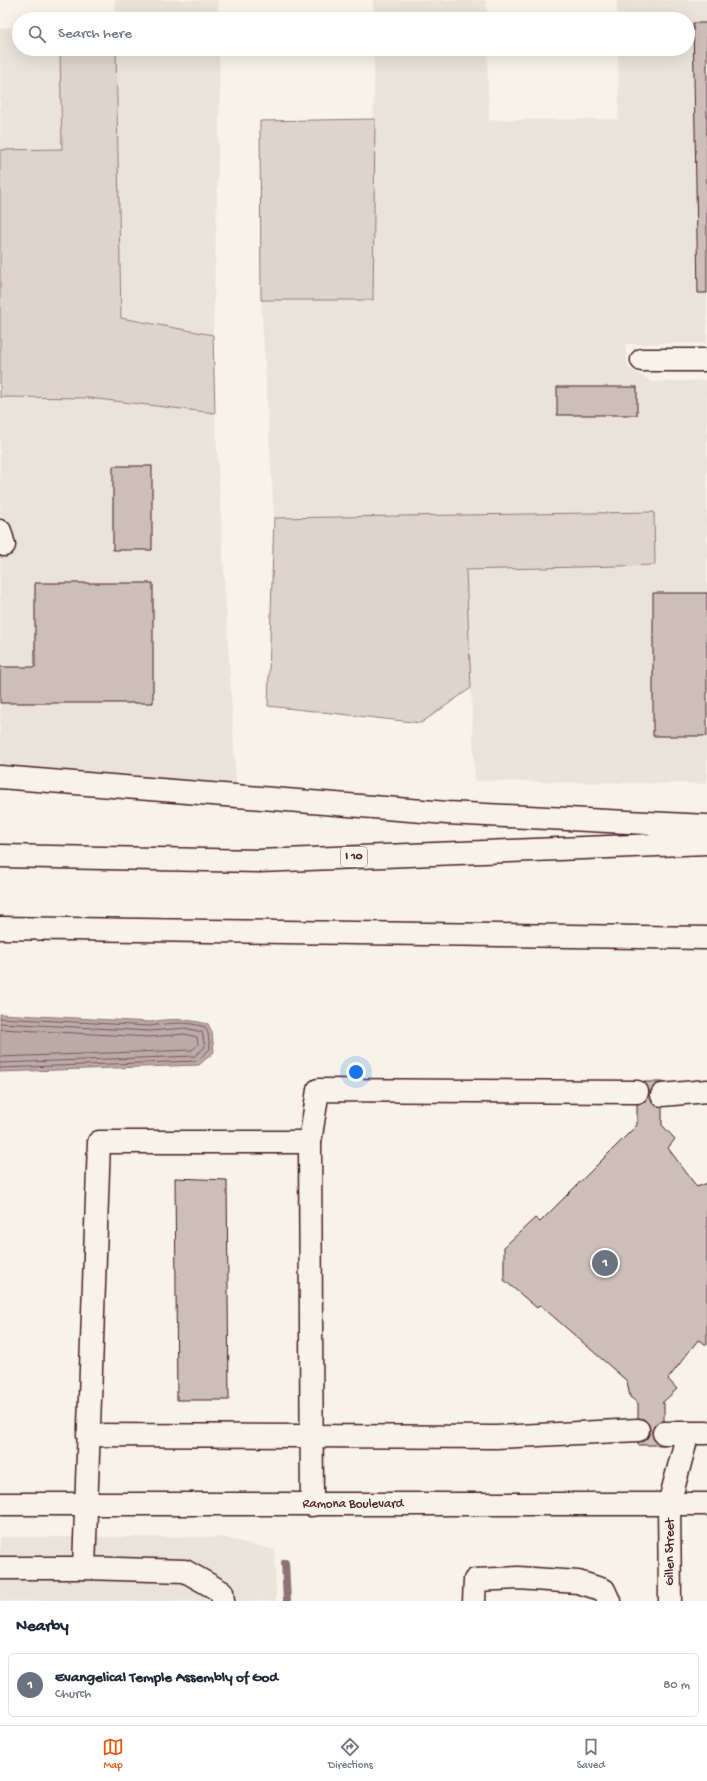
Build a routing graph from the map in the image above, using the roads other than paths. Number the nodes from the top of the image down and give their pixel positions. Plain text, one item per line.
1 (642, 360) dead end
2 (707, 360) edge
3 (0, 777) edge
4 (707, 826) edge
5 (707, 843) edge
6 (0, 856) edge
7 (0, 928) edge
8 (707, 938) edge
9 (707, 1091) edge
10 (637, 1092) dead end
11 (662, 1095) dead end
12 (310, 1142) junction
13 (638, 1430) dead end
14 (664, 1433) dead end
15 (698, 1433) edge
16 (88, 1435) junction
17 (313, 1436) junction
18 (0, 1504) edge
19 (85, 1504) junction
20 (669, 1504) junction
21 (707, 1504) edge
22 (312, 1505) junction
23 (0, 1568) edge
24 (84, 1568) junction
25 (223, 1601) edge
26 (474, 1601) edge
27 (609, 1601) edge
28 (670, 1601) edge

1 - 2 main road
3 - 4 main road
5 - 6 main road, I 10
7 - 8 main road
9 - 11 main road
10 - 12 main road
12 - 16 main road
12 - 17 main road
13 - 17 main road
14 - 15 main road
15 - 20 main road, Gillen Street
16 - 17 main road
16 - 19 main road
17 - 22 main road
18 - 19 main road, Ramona Boulevard
19 - 22 main road, Ramona Boulevard
19 - 24 main road
20 - 21 main road, Ramona Boulevard
20 - 22 main road, Ramona Boulevard
20 - 28 main road, Gillen Street
23 - 24 main road
24 - 25 main road
26 - 27 main road

